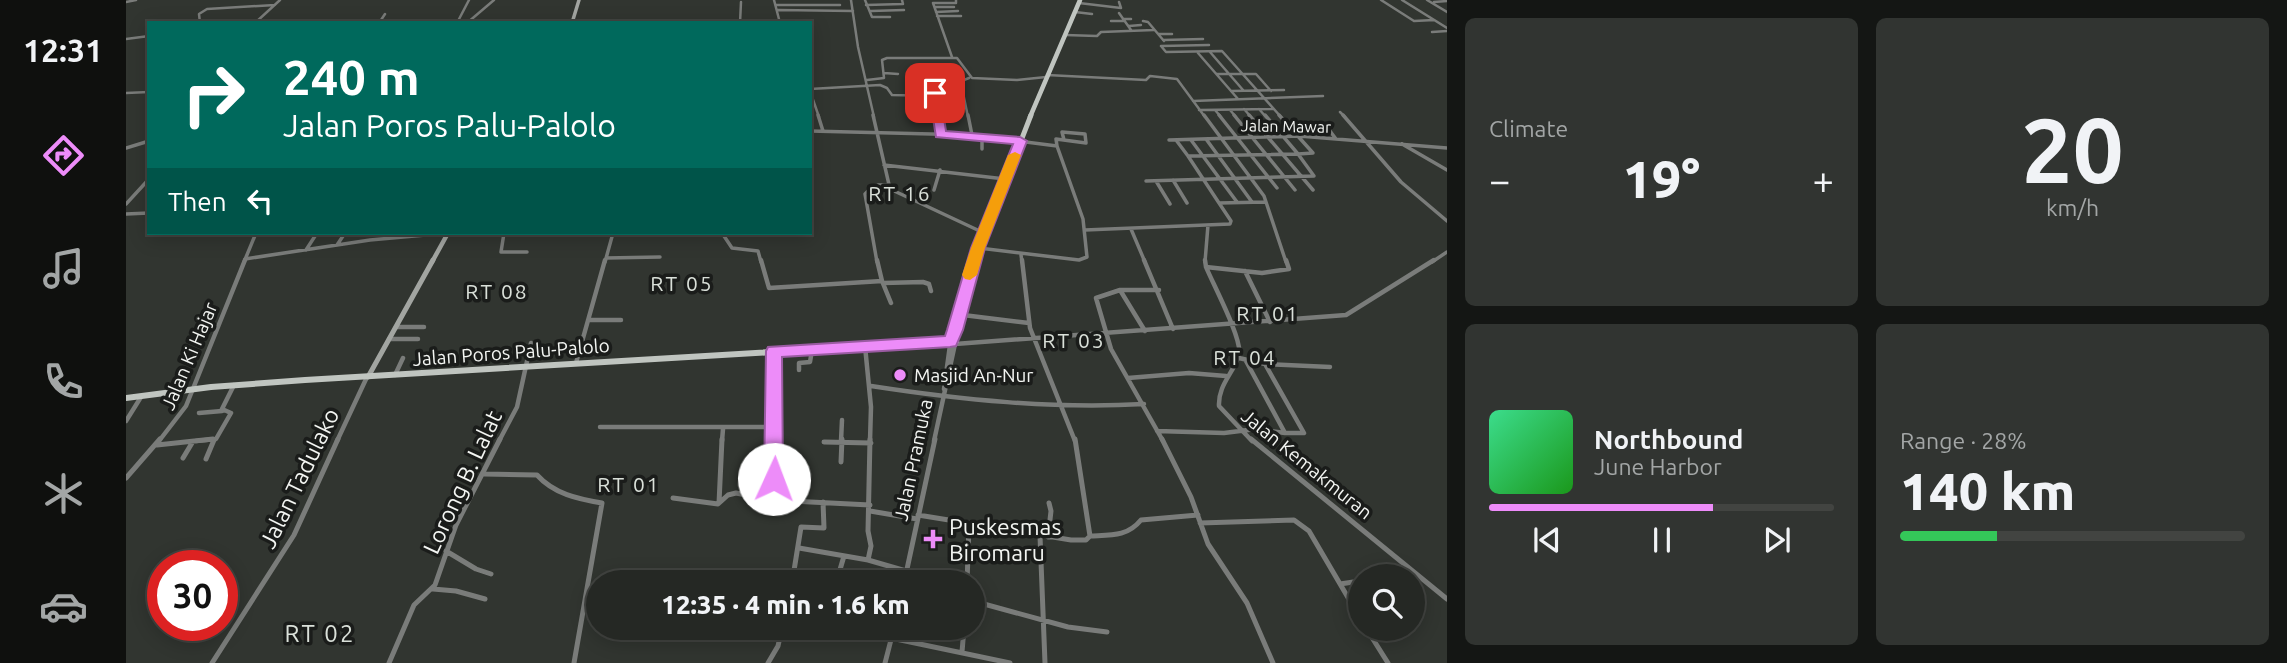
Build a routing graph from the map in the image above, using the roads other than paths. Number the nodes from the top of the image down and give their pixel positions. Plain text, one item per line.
1 (136, 0) edge
2 (264, 0) edge
3 (280, 0) edge
4 (469, 0) edge
5 (494, 0) edge
6 (579, 0) edge
7 (774, 0) edge
8 (851, 0) edge
9 (902, 0) edge
10 (956, 0) edge
11 (1381, 0) edge
12 (1402, 0) edge
13 (1429, 1) edge
14 (1447, 1) edge
15 (126, 2) edge
16 (741, 2) dead end
17 (839, 2) edge
18 (866, 2) edge
19 (943, 2) edge
20 (1080, 2) edge
21 (1119, 2) dead end
22 (262, 5) junction
23 (275, 5) junction
24 (776, 5) junction
25 (934, 5) edge
26 (954, 7) dead end
27 (778, 10) junction
28 (841, 10) junction
29 (853, 10) junction
30 (871, 10) junction
31 (904, 10) dead end
32 (958, 11) dead end
33 (1075, 12) junction
34 (1447, 12) edge
35 (1092, 13) dead end
36 (385, 14) dead end
37 (1110, 15) dead end
38 (937, 16) junction
39 (961, 16) dead end
40 (890, 17) dead end
41 (1131, 19) dead end
42 (1124, 20) junction
43 (1434, 20) junction
44 (200, 21) edge
45 (257, 21) edge
46 (380, 21) edge
47 (458, 21) edge
48 (469, 21) edge
49 (573, 21) edge
50 (740, 21) edge
51 (780, 21) edge
52 (1111, 21) dead end
53 (1128, 26) junction
54 (1447, 29) edge
55 (1154, 30) junction
56 (1132, 31) junction
57 (1432, 32) dead end
58 (1158, 34) junction
59 (1172, 34) dead end
60 (1065, 35) junction
61 (147, 36) edge
62 (126, 39) edge
63 (1163, 40) junction
64 (1209, 45) junction
65 (1167, 46) junction
66 (1212, 51) junction
67 (1197, 52) junction
68 (952, 57) junction
69 (884, 73) junction
70 (898, 74) dead end
71 (1229, 74) junction
72 (1243, 74) junction
73 (1217, 75) junction
74 (1047, 76) junction
75 (969, 78) junction
76 (867, 80) junction
77 (868, 86) junction
78 (962, 88) junction
79 (812, 90) edge
80 (1244, 90) junction
81 (1272, 90) junction
82 (1284, 90) dead end
83 (1231, 91) junction
84 (1258, 91) junction
85 (147, 92) edge
86 (126, 93) edge
87 (934, 96) junction
88 (1323, 96) dead end
89 (812, 97) edge
90 (1265, 99) junction
91 (1238, 100) junction
92 (1192, 101) junction
93 (908, 107) dead end
94 (935, 107) junction
95 (1244, 109) junction
96 (1259, 109) junction
97 (1274, 109) junction
98 (1199, 110) junction
99 (1215, 110) junction
100 (1230, 110) junction
101 (1340, 111) dead end
102 (912, 125) dead end
103 (1327, 127) dead end
104 (812, 131) edge
105 (822, 131) junction
106 (878, 132) junction
107 (913, 133) junction
108 (941, 134) junction
109 (972, 135) junction
110 (982, 136) junction
111 (1299, 136) junction
112 (1253, 137) junction
113 (1268, 137) junction
114 (1283, 137) junction
115 (1205, 138) junction
116 (1220, 138) junction
117 (1237, 138) junction
118 (1191, 139) junction
119 (1336, 139) junction
120 (1064, 140) junction
121 (1169, 140) dead end
122 (1176, 140) junction
123 (1020, 141) junction
124 (1364, 141) junction
125 (147, 142) edge
126 (1402, 144) junction
127 (1057, 146) junction
128 (126, 148) edge
129 (1447, 148) edge
130 (982, 149) dead end
131 (1298, 154) junction
132 (1251, 155) junction
133 (1267, 155) junction
134 (1283, 155) junction
135 (1188, 156) junction
136 (1204, 156) junction
137 (1219, 156) junction
138 (1233, 156) junction
139 (884, 165) junction
140 (940, 170) junction
141 (1447, 170) edge
142 (1251, 178) junction
143 (1303, 178) junction
144 (1005, 179) junction
145 (1203, 179) junction
146 (1220, 179) junction
147 (1235, 179) junction
148 (1270, 179) junction
149 (1287, 179) junction
150 (1156, 180) junction
151 (1172, 180) junction
152 (147, 181) edge
153 (1146, 181) dead end
154 (878, 185) dead end
155 (890, 187) junction
156 (1277, 188) dead end
157 (934, 190) dead end
158 (1295, 190) dead end
159 (1313, 190) dead end
160 (1237, 202) junction
161 (1252, 202) junction
162 (1265, 202) junction
163 (1187, 203) dead end
164 (1219, 203) junction
165 (126, 204) edge
166 (1170, 204) dead end
167 (147, 213) edge
168 (126, 214) edge
169 (1447, 222) edge
170 (1208, 225) junction
171 (1131, 229) junction
172 (1085, 230) junction
173 (984, 233) junction
174 (255, 235) edge
175 (316, 235) edge
176 (344, 235) edge
177 (398, 235) edge
178 (447, 235) edge
179 (504, 235) edge
180 (612, 235) edge
181 (723, 235) edge
182 (337, 245) junction
183 (978, 248) junction
184 (305, 250) junction
185 (527, 252) dead end
186 (1447, 252) edge
187 (1021, 255) junction
188 (660, 257) dead end
189 (606, 258) junction
190 (245, 259) junction
191 (1206, 267) junction
192 (1245, 271) junction
193 (882, 282) junction
194 (1120, 290) junction
195 (1159, 290) junction
196 (931, 291) dead end
197 (966, 294) junction
198 (891, 303) dead end
199 (963, 315) junction
200 (588, 320) junction
201 (621, 320) dead end
202 (1270, 322) junction
203 (1029, 323) junction
204 (1231, 324) junction
205 (396, 327) junction
206 (424, 327) dead end
207 (1173, 329) junction
208 (1145, 331) junction
209 (1106, 333) junction
210 (1033, 338) junction
211 (389, 339) junction
212 (418, 339) dead end
213 (953, 343) junction
214 (531, 344) dead end
215 (865, 346) junction
216 (812, 349) junction
217 (774, 351) junction
218 (403, 358) dead end
219 (1239, 358) junction
220 (1246, 360) junction
221 (576, 363) junction
222 (1265, 364) junction
223 (526, 366) junction
224 (1330, 367) dead end
225 (799, 370) dead end
226 (394, 376) junction
227 (1226, 376) junction
228 (367, 377) junction
229 (1128, 378) junction
230 (234, 385) junction
231 (871, 386) junction
232 (191, 391) junction
233 (141, 397) junction
234 (943, 397) junction
235 (126, 398) edge
236 (1061, 404) junction
237 (1144, 404) junction
238 (222, 411) junction
239 (199, 413) dead end
240 (842, 420) dead end
241 (126, 421) edge
242 (600, 427) dead end
243 (775, 427) junction
244 (723, 429) junction
245 (1240, 430) junction
246 (1157, 431) junction
247 (1285, 433) junction
248 (214, 440) junction
249 (824, 442) dead end
250 (842, 442) junction
251 (192, 443) junction
252 (871, 443) junction
253 (156, 445) junction
254 (183, 458) dead end
255 (206, 459) dead end
256 (841, 462) dead end
257 (484, 474) junction
258 (126, 478) edge
259 (673, 498) dead end
260 (771, 500) junction
261 (823, 502) junction
262 (1049, 503) dead end
263 (719, 504) junction
264 (870, 508) junction
265 (1198, 514) junction
266 (918, 517) junction
267 (1200, 523) junction
268 (969, 526) junction
269 (1040, 536) junction
270 (1090, 536) junction
271 (1048, 537) junction
272 (799, 548) junction
273 (446, 551) junction
274 (844, 556) junction
275 (868, 560) junction
276 (1403, 564) edge
277 (795, 570) edge
278 (840, 570) edge
279 (903, 570) edge
280 (906, 570) edge
281 (967, 570) edge
282 (491, 574) dead end
283 (1425, 582) edge
284 (1348, 583) edge
285 (1340, 584) junction
286 (433, 589) junction
287 (485, 598) dead end
288 (1348, 598) edge
289 (1447, 599) edge
290 (985, 604) edge
291 (1042, 620) junction
292 (1107, 632) dead end
293 (779, 640) edge
294 (891, 640) edge
295 (901, 640) edge
296 (963, 640) edge
297 (1374, 641) edge
298 (962, 652) junction
299 (212, 663) edge
300 (389, 663) edge
301 (574, 663) edge
302 (768, 663) edge
303 (885, 663) edge
304 (1010, 663) edge
305 (1045, 663) edge
306 (1273, 663) edge
307 (1388, 663) edge

1 - 15 street
2 - 22 street
3 - 23 street
4 - 47 street
5 - 48 street
6 - 49 street
7 - 24 street
8 - 29 street
9 - 18 street
10 - 19 street
11 - 43 street
12 - 43 street
13 - 14 street
13 - 34 street
16 - 50 street
17 - 24 street
17 - 28 street
18 - 30 street
19 - 25 street
20 - 21 street
20 - 33 main road
22 - 23 street
22 - 44 street
23 - 45 street
24 - 27 street
25 - 26 street
25 - 32 street
25 - 38 street
27 - 28 street
27 - 51 street
28 - 29 street
29 - 76 street
30 - 31 street
30 - 40 street
33 - 35 street
33 - 60 main road
36 - 46 street
37 - 42 street
38 - 39 street
38 - 68 street
41 - 42 street
42 - 52 street
42 - 53 street
43 - 54 street
53 - 55 street
53 - 56 street
54 - 57 street
55 - 56 street
55 - 58 street
56 - 60 street
58 - 59 street
58 - 63 street
60 - 74 main road
61 - 62 street
63 - 64 street
63 - 65 street
64 - 65 street
64 - 66 street
65 - 67 street
66 - 67 street
66 - 71 street
66 - 72 street
67 - 73 street
68 - 69 street
68 - 75 street
69 - 70 street
69 - 76 street
71 - 72 street
71 - 73 street
71 - 80 street
72 - 81 street
72 - 84 street
73 - 83 street
74 - 75 street
74 - 92 street
74 - 123 main road
75 - 78 street
76 - 77 street
77 - 79 street
77 - 87 street
77 - 106 street
78 - 87 street
78 - 109 street
80 - 83 street
80 - 84 street
81 - 82 street
81 - 84 street
83 - 91 street
84 - 90 street
85 - 86 street
87 - 94 street
88 - 90 street
89 - 105 street
90 - 91 street
90 - 97 street
91 - 92 street
92 - 98 street
93 - 94 street
94 - 108 street
95 - 96 street
95 - 100 street
95 - 113 street
96 - 97 street
96 - 114 street
97 - 111 street
98 - 99 street
98 - 116 street
99 - 100 street
99 - 117 street
100 - 112 street
101 - 124 street
102 - 107 street
103 - 119 street
104 - 105 street
105 - 106 street
106 - 107 street
106 - 139 street
107 - 108 street
108 - 109 street
109 - 110 street
110 - 123 street
110 - 130 street
111 - 114 street, Jalan Mawar
111 - 119 street, Jalan Mawar
111 - 131 street
112 - 113 street, Jalan Mawar
112 - 117 street, Jalan Mawar
112 - 133 street
113 - 114 street, Jalan Mawar
113 - 134 street
114 - 131 street
115 - 116 street, Jalan Mawar
115 - 118 street, Jalan Mawar
115 - 137 street
116 - 117 street, Jalan Mawar
116 - 138 street
117 - 132 street
118 - 122 street, Jalan Mawar
118 - 136 street
119 - 124 street, Jalan Mawar
120 - 120 street
120 - 127 street
121 - 122 street, Jalan Mawar
122 - 135 street
123 - 127 street
123 - 144 main road
124 - 126 street, Jalan Mawar
124 - 169 street
125 - 128 street
126 - 129 street, Jalan Mawar
126 - 141 street
127 - 172 street
131 - 134 street
131 - 143 street
132 - 133 street
132 - 138 street
132 - 148 street
133 - 134 street
133 - 149 street
134 - 143 street
135 - 136 street
135 - 145 street
136 - 137 street
136 - 146 street
137 - 138 street
137 - 147 street
138 - 142 street
139 - 140 street
139 - 155 street
140 - 144 street
140 - 157 street
142 - 147 street
142 - 148 street
142 - 162 street
143 - 149 street
143 - 159 street
144 - 173 main road
145 - 146 street
145 - 151 street
145 - 164 street
146 - 147 street
146 - 160 street
147 - 161 street
148 - 149 street
148 - 156 street
149 - 158 street
150 - 151 street
150 - 153 street
150 - 166 street
151 - 163 street
152 - 165 street
154 - 155 street
155 - 173 street
155 - 193 street
160 - 161 street
160 - 164 street
161 - 162 street
162 - 192 street
164 - 170 street
167 - 168 street
170 - 171 street
170 - 191 street
171 - 172 street
171 - 195 street
172 - 187 street
173 - 183 main road
174 - 190 street, Jalan Ki Hajar
175 - 184 street
176 - 182 street
177 - 182 street
178 - 205 street
179 - 185 street
180 - 189 street
181 - 193 street
182 - 184 street
183 - 187 street
183 - 197 main road
184 - 190 street
186 - 202 street
187 - 203 street
188 - 189 street
189 - 200 street
190 - 232 street, Jalan Ki Hajar
191 - 192 street
191 - 204 street
192 - 202 street
193 - 196 street
193 - 198 street
194 - 195 street
194 - 208 street
194 - 209 street
195 - 207 street
197 - 199 main road
197 - 213 main road
199 - 203 street
199 - 213 main road
200 - 201 street
200 - 221 street
202 - 204 street
203 - 210 street
204 - 207 street
204 - 219 street
205 - 206 street
205 - 211 street
207 - 208 street
208 - 209 street
209 - 210 street
209 - 229 street
210 - 213 street
210 - 236 street
211 - 212 street
211 - 228 street
213 - 215 main road, Jalan Poros Palu-Palolo
213 - 234 street, Jalan Pramuka
214 - 223 street, Lorong B. Lalat
215 - 216 main road, Jalan Poros Palu-Palolo
215 - 231 street
216 - 217 main road, Jalan Poros Palu-Palolo
216 - 225 street
217 - 221 main road, Jalan Poros Palu-Palolo
217 - 243 street
218 - 226 street
219 - 220 street
219 - 227 street, Jalan Kemakmuran
220 - 222 street
220 - 247 street
221 - 223 main road, Jalan Poros Palu-Palolo
222 - 224 street
222 - 247 street
223 - 226 main road, Jalan Poros Palu-Palolo
223 - 257 street, Lorong B. Lalat
226 - 228 main road, Jalan Poros Palu-Palolo
227 - 229 street
227 - 245 street, Jalan Kemakmuran
228 - 230 main road, Jalan Poros Palu-Palolo
228 - 299 street, Jalan Tadulako
229 - 237 street
230 - 232 main road, Jalan Poros Palu-Palolo
230 - 238 street
231 - 234 street
231 - 252 street
232 - 233 main road, Jalan Poros Palu-Palolo
232 - 253 street, Jalan Ki Hajar
233 - 235 main road, Jalan Poros Palu-Palolo
233 - 241 street
234 - 236 street
234 - 266 street, Jalan Pramuka
236 - 237 street
236 - 270 street
237 - 246 street
238 - 239 street
238 - 248 street
240 - 250 street
242 - 244 street
243 - 244 street
243 - 260 street
244 - 263 street
245 - 246 street
245 - 247 street
245 - 276 street, Jalan Kemakmuran
246 - 265 street
248 - 251 street
248 - 255 street
249 - 250 street
250 - 252 street
250 - 256 street
251 - 253 street
251 - 254 street
252 - 264 street
253 - 258 street, Jalan Ki Hajar
257 - 273 street, Lorong B. Lalat
257 - 301 street
259 - 263 street
260 - 261 street
260 - 263 street
261 - 264 street
261 - 272 street
262 - 271 street
264 - 266 street
264 - 275 street
265 - 267 street
265 - 270 street
266 - 268 street
266 - 280 street, Jalan Pramuka
267 - 285 street
267 - 306 street
268 - 269 street
268 - 281 street
269 - 271 street
269 - 291 street
270 - 271 street
272 - 274 street
272 - 277 street
273 - 282 street
273 - 286 street, Lorong B. Lalat
274 - 275 street
274 - 278 street
275 - 279 street
283 - 289 street, Jalan Kemakmuran
284 - 285 street
285 - 288 street
286 - 287 street
286 - 300 street, Lorong B. Lalat
290 - 291 street
291 - 292 street
291 - 305 street
293 - 302 street
294 - 303 street
295 - 298 street
296 - 298 street
297 - 307 street
298 - 304 street

